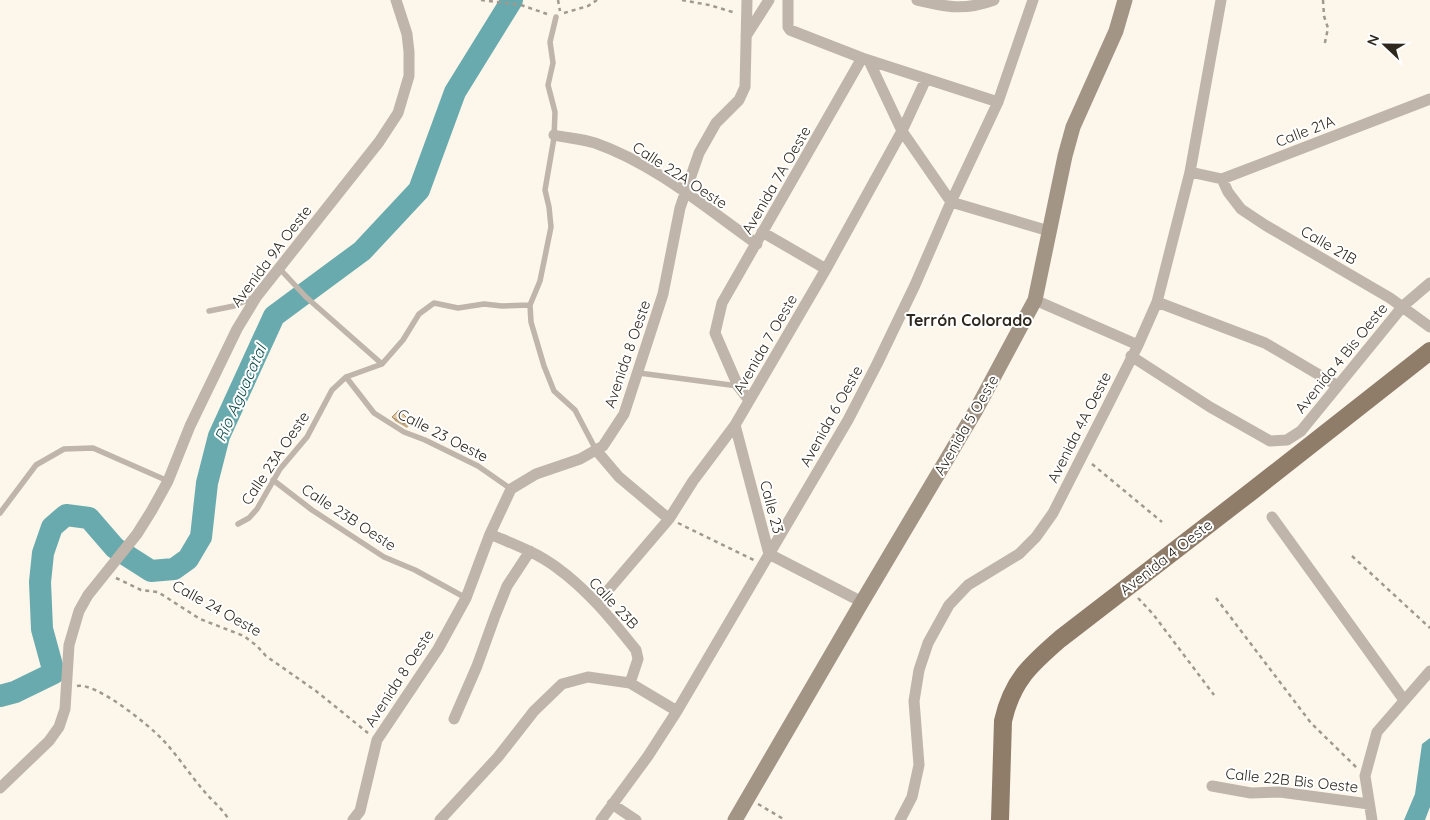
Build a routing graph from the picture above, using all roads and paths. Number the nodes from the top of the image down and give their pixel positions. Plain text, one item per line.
1 (396, 0) edge
2 (481, 0) edge
3 (558, 0) edge
4 (597, 0) edge
5 (682, 0) edge
6 (747, 0) edge
7 (769, 0) edge
8 (788, 0) edge
9 (917, 0) edge
10 (994, 0) edge
11 (1033, 0) edge
12 (1125, 0) edge
13 (1221, 0) edge
14 (1324, 0) edge
15 (556, 17) joint
16 (747, 17) junction
17 (746, 37) junction
18 (1324, 47) dead end
19 (866, 60) junction
20 (926, 79) junction
21 (1430, 99) edge
22 (998, 102) junction
23 (1412, 105) junction
24 (1430, 106) edge
25 (902, 131) junction
26 (554, 135) junction
27 (1190, 172) junction
28 (1222, 179) junction
29 (685, 192) junction
30 (951, 202) junction
31 (1049, 231) junction
32 (762, 232) junction
33 (757, 244) junction
34 (826, 269) junction
35 (281, 270) junction
36 (1430, 283) edge
37 (257, 296) junction
38 (1035, 300) junction
39 (1157, 302) junction
40 (530, 305) junction
41 (1403, 306) junction
42 (209, 311) dead end
43 (1430, 327) edge
44 (1138, 345) junction
45 (1430, 351) edge
46 (1131, 356) junction
47 (382, 364) junction
48 (639, 373) junction
49 (346, 377) junction
50 (738, 386) junction
51 (1338, 386) junction
52 (749, 400) junction
53 (735, 425) junction
54 (596, 450) junction
55 (1081, 455) junction
56 (168, 480) junction
57 (273, 480) junction
58 (511, 489) junction
59 (0, 513) edge
60 (1272, 517) dead end
61 (669, 519) junction
62 (1162, 522) dead end
63 (238, 524) dead end
64 (490, 534) junction
65 (530, 551) junction
66 (1352, 556) dead end
67 (765, 559) junction
68 (105, 574) junction
69 (1128, 587) junction
70 (466, 598) junction
71 (1216, 598) dead end
72 (598, 602) junction
73 (862, 602) junction
74 (1430, 628) edge
75 (1430, 670) edge
76 (630, 683) junction
77 (68, 688) junction
78 (1214, 695) dead end
79 (1404, 700) junction
80 (677, 711) junction
81 (454, 719) dead end
82 (377, 740) junction
83 (1365, 776) junction
84 (2, 784) edge
85 (1212, 786) dead end
86 (748, 798) junction
87 (612, 804) junction
88 (1369, 804) junction
89 (230, 820) edge
90 (353, 820) edge
91 (440, 820) edge
92 (601, 820) edge
93 (636, 820) edge
94 (735, 820) edge
95 (785, 820) edge
96 (900, 820) edge
97 (1000, 820) edge
98 (1372, 820) edge

1 - 35 street, Avenida 9A Oeste
2 - 15 path
3 - 4 path
5 - 16 path
6 - 16 street
7 - 17 street, Avenida 8 Oeste
8 - 19 street
9 - 10 street
11 - 22 street, Avenida 6 Oeste
12 - 31 street, Avenida 5 Oeste
13 - 27 street, Avenida 4A Oeste
14 - 18 path
15 - 26 lane
16 - 17 street
17 - 29 street, Avenida 8 Oeste
19 - 20 street
19 - 25 street
19 - 32 street, Avenida 7A Oeste
20 - 22 street
20 - 25 street, Avenida 7 Oeste
21 - 23 street, Calle 21A
22 - 30 street, Avenida 6 Oeste
23 - 24 street
23 - 28 street, Calle 21A
25 - 30 street
25 - 34 street, Avenida 7 Oeste
26 - 29 street, Calle 22A Oeste
26 - 40 lane
27 - 28 street
27 - 39 street, Avenida 4A Oeste
28 - 41 street, Calle 21B
29 - 33 street, Calle 22A Oeste
29 - 48 street, Avenida 8 Oeste
30 - 31 street
30 - 67 street, Avenida 6 Oeste
31 - 38 street, Avenida 5 Oeste
32 - 33 street, Avenida 7A Oeste
32 - 34 street
33 - 50 street, Avenida 7A Oeste
34 - 52 street, Avenida 7 Oeste
35 - 37 street, Avenida 9A Oeste
35 - 47 lane
36 - 41 street, Avenida 4 Bis Oeste
37 - 42 lane
37 - 56 street, Avenida 9A Oeste
38 - 44 street
38 - 73 street, Avenida 5 Oeste
39 - 44 street, Avenida 4A Oeste
39 - 51 street
40 - 47 lane
40 - 54 lane
41 - 43 street, Calle 21B
41 - 51 street, Avenida 4 Bis Oeste
44 - 46 street, Avenida 4A Oeste
45 - 69 main road, Avenida 4 Oeste
46 - 51 street, Avenida 4 Bis Oeste
46 - 55 street, Avenida 4A Oeste
47 - 49 lane
48 - 50 lane
48 - 54 street, Avenida 8 Oeste
49 - 57 lane, Calle 23A Oeste
49 - 58 lane, Calle 23 Oeste
50 - 52 street
52 - 53 street, Avenida 7 Oeste
53 - 61 street, Avenida 7 Oeste
53 - 67 street, Calle 23
54 - 58 street, Avenida 8 Oeste
54 - 61 street
55 - 62 path
55 - 96 street, Avenida 4A Oeste
56 - 59 lane
56 - 68 street, Avenida 9A Oeste
57 - 63 lane, Calle 23A Oeste
57 - 70 lane, Calle 23B Oeste
58 - 64 street, Avenida 8 Oeste
60 - 79 street
61 - 67 path
61 - 72 street, Avenida 7 Oeste
64 - 65 street, Calle 23B
64 - 70 street, Avenida 8 Oeste
65 - 72 street, Calle 23B
65 - 81 street
66 - 74 path
67 - 73 street, Calle 23
67 - 80 street, Avenida 6 Oeste
68 - 77 street, Avenida 9A Oeste
68 - 82 path, Calle 24 Oeste
69 - 78 path
69 - 97 main road, Avenida 4 Oeste
70 - 82 street, Avenida 8 Oeste
71 - 83 path
72 - 76 street, Calle 23B
73 - 86 street, Avenida 5 Oeste
75 - 79 street
76 - 80 street
76 - 91 street
77 - 84 street, Avenida 9A Oeste
77 - 89 path
79 - 83 street
80 - 87 street, Avenida 6 Oeste
82 - 90 street, Avenida 8 Oeste
83 - 88 street
85 - 88 street, Calle 22B Bis Oeste
86 - 94 street, Avenida 5 Oeste
86 - 95 path
87 - 92 street, Avenida 6 Oeste
87 - 93 street
88 - 98 street

